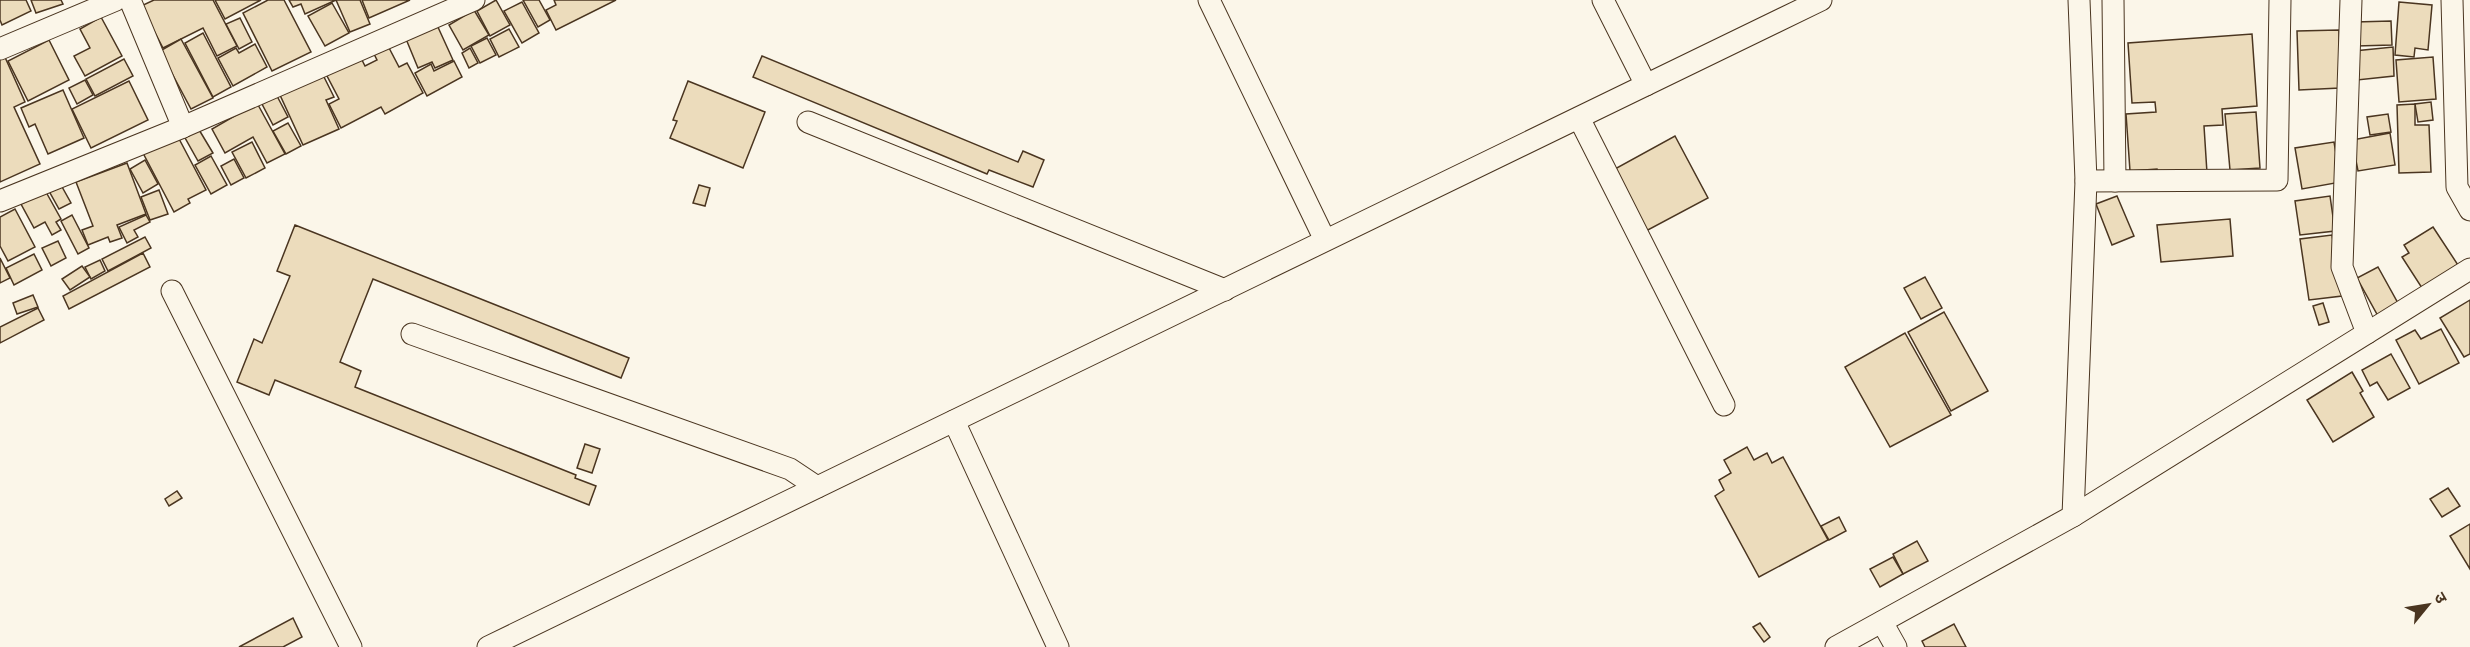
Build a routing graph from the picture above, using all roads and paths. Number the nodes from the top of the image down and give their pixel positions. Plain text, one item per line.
1 (116, 0) edge
2 (130, 0) edge
3 (1209, 0) edge
4 (1603, 0) edge
5 (1821, 0) edge
6 (2079, 0) edge
7 (2113, 0) edge
8 (2275, 0) edge
9 (2280, 0) edge
10 (2351, 0) edge
11 (2452, 0) edge
12 (464, 2) edge
13 (0, 49) edge
14 (1646, 85) junction
15 (1579, 118) junction
16 (808, 123) dead end
17 (183, 127) junction
18 (2086, 181) junction
19 (2115, 181) junction
20 (0, 201) edge
21 (2470, 210) edge
22 (1324, 240) junction
23 (2470, 269) edge
24 (1225, 290) junction
25 (172, 291) dead end
26 (412, 333) dead end
27 (2367, 333) junction
28 (1724, 405) dead end
29 (954, 421) junction
30 (818, 487) junction
31 (2073, 516) junction
32 (1882, 622) junction
33 (351, 647) edge
34 (488, 647) edge
35 (1058, 647) edge
36 (1836, 647) edge
37 (1896, 647) edge

1 - 13 street
2 - 17 street
3 - 22 street
4 - 14 street
5 - 14 street
6 - 18 street
7 - 19 street
8 - 9 street
9 - 19 street
10 - 27 street
11 - 21 street
12 - 17 street
14 - 15 street
15 - 22 street
15 - 28 street
16 - 24 street
17 - 20 street
18 - 19 street
18 - 31 street
22 - 24 street
23 - 27 street
24 - 29 street
25 - 33 street
26 - 30 street
27 - 31 street
29 - 30 street
29 - 35 street
30 - 34 street
31 - 32 street
32 - 36 street
32 - 37 street

